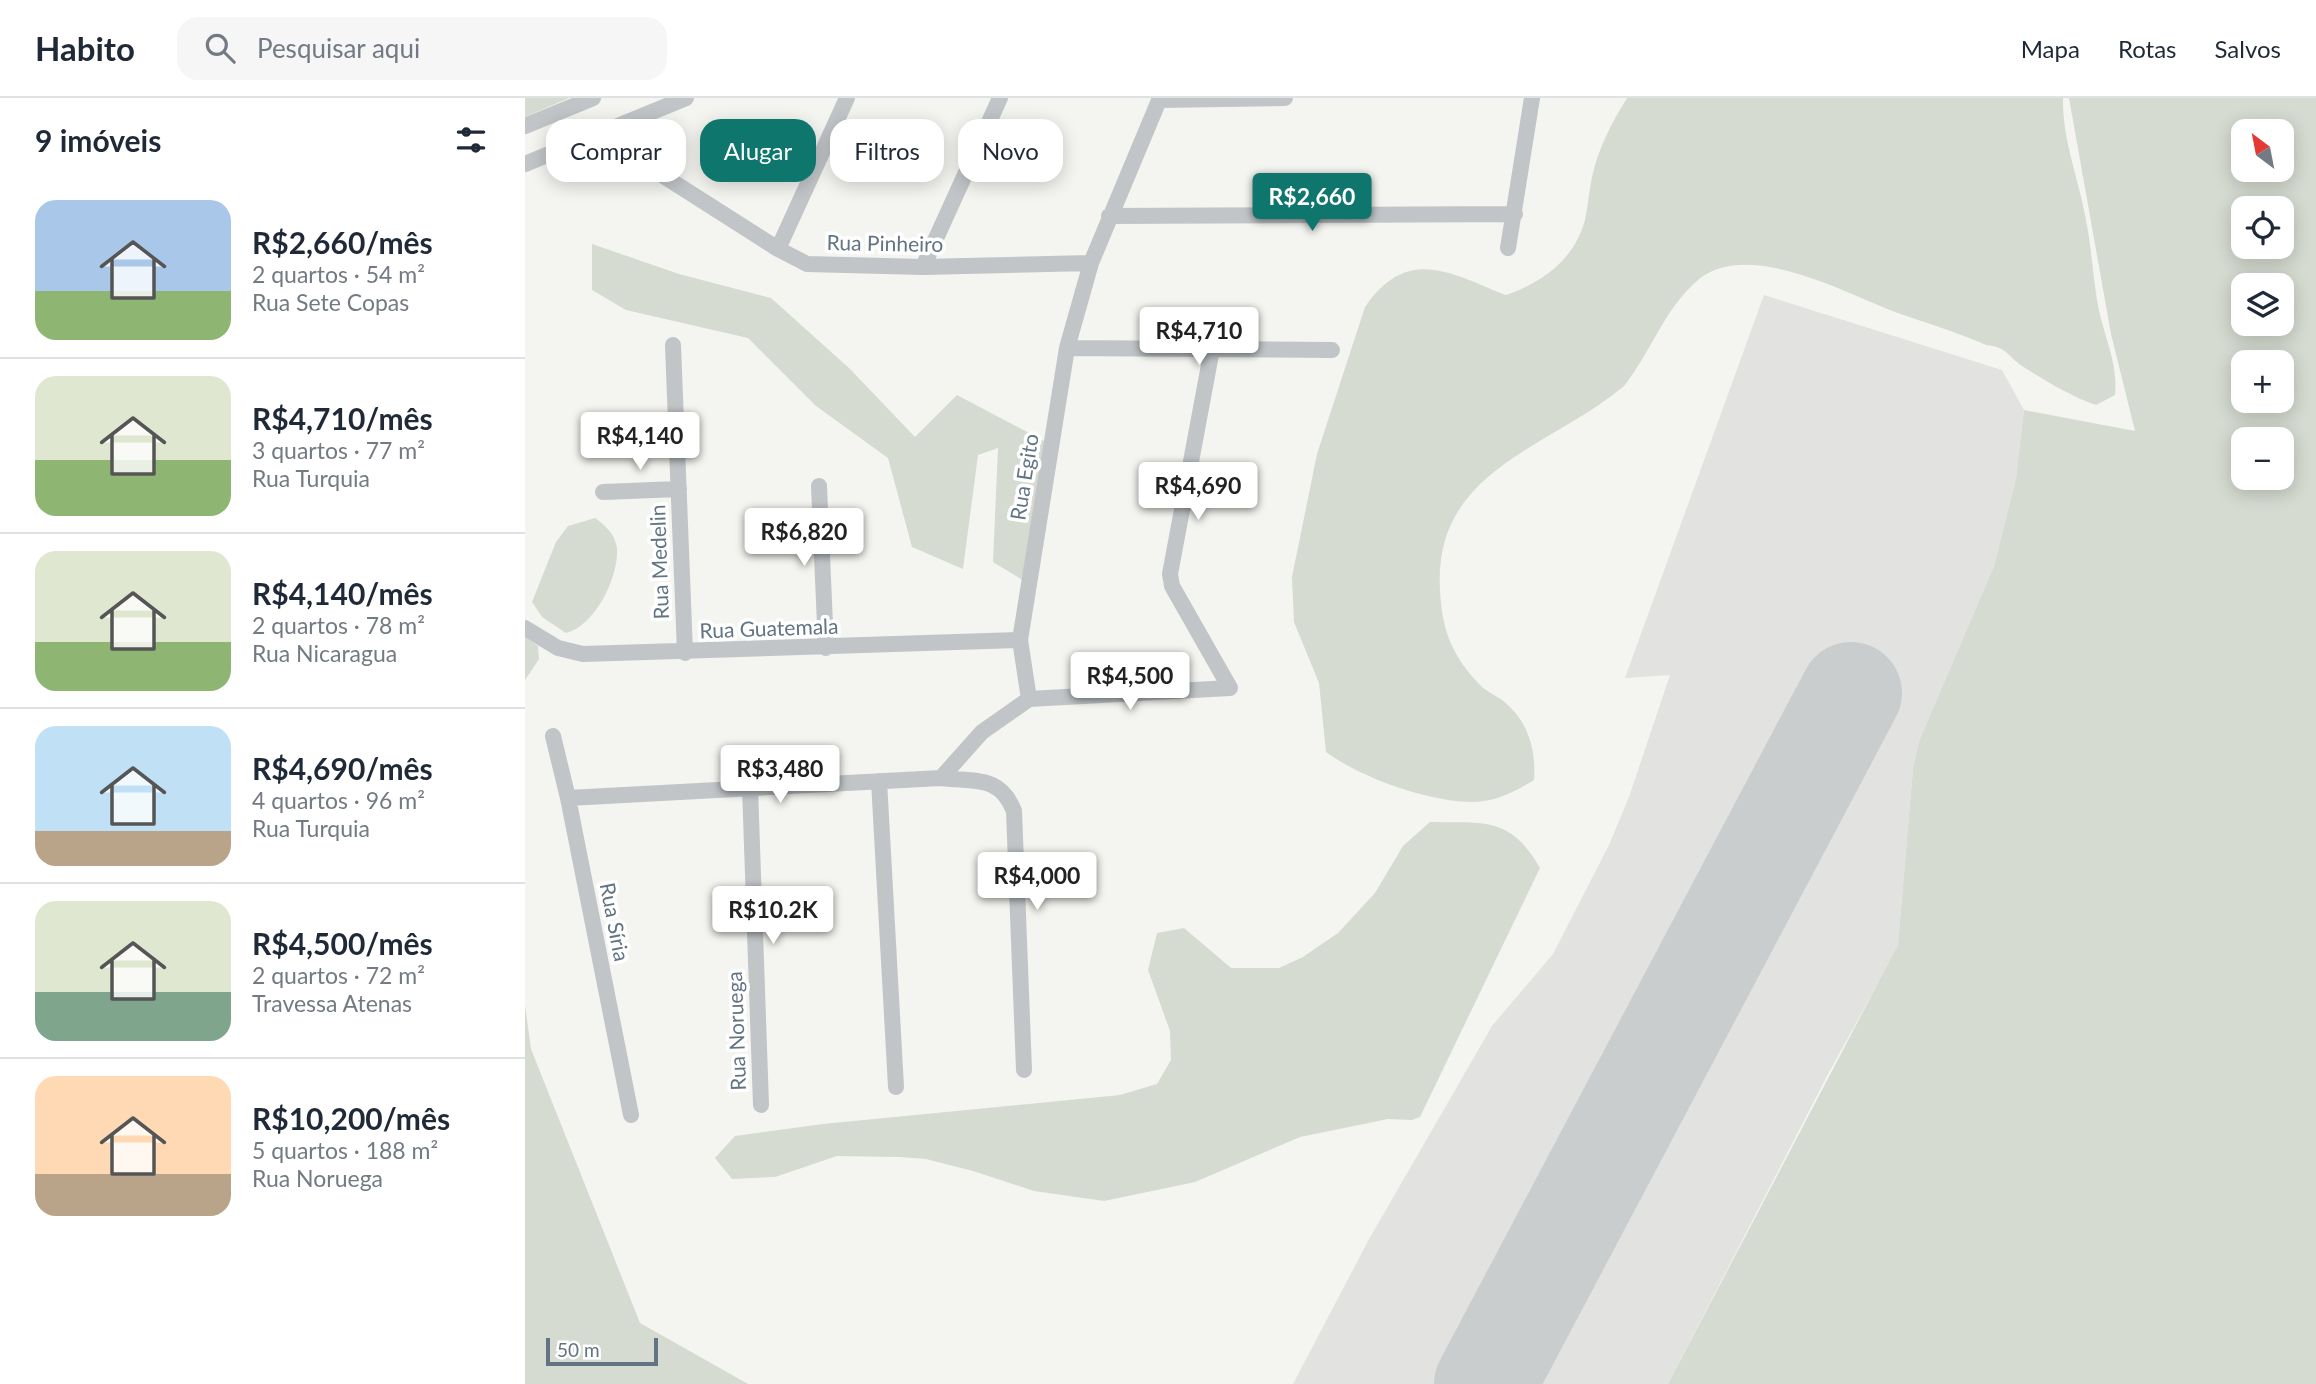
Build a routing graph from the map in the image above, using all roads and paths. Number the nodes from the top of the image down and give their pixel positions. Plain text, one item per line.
1 (593, 98) edge
2 (686, 98) edge
3 (847, 98) edge
4 (1000, 98) edge
5 (1285, 98) edge
6 (1532, 98) edge
7 (1159, 99) edge
8 (525, 126) edge
9 (525, 164) edge
10 (674, 182) edge
11 (1515, 214) junction
12 (1109, 216) junction
13 (1508, 248) dead end
14 (778, 249) junction
15 (1091, 263) junction
16 (923, 267) junction
17 (673, 345) dead end
18 (1067, 348) junction
19 (1212, 349) junction
20 (1332, 350) dead end
21 (818, 486) dead end
22 (679, 489) junction
23 (603, 492) dead end
24 (525, 628) edge
25 (1020, 640) junction
26 (826, 648) junction
27 (685, 653) junction
28 (1029, 699) junction
29 (552, 736) dead end
30 (941, 778) junction
31 (879, 781) junction
32 (750, 789) junction
33 (568, 798) junction
34 (1024, 1070) dead end
35 (896, 1087) dead end
36 (761, 1105) dead end
37 (631, 1115) dead end

1 - 8 street
2 - 9 street
3 - 14 street
4 - 16 street
5 - 7 street
6 - 11 street
7 - 12 street, Rua Egito
10 - 14 street, Rua Pinheiro
11 - 12 street
11 - 13 street
12 - 15 street, Rua Egito
14 - 16 street, Rua Pinheiro
15 - 16 street, Rua Pinheiro
15 - 18 street, Rua Egito
17 - 22 street, Rua Medelin
18 - 19 street
18 - 25 street, Rua Egito
19 - 20 street
19 - 28 street
21 - 26 street
22 - 23 street
22 - 27 street, Rua Medelin
24 - 27 street, Rua Guatemala
25 - 26 street, Rua Guatemala
25 - 28 street, Rua Egito
26 - 27 street, Rua Guatemala
28 - 30 street
29 - 33 street, Rua Síria
30 - 31 street
30 - 34 street
31 - 32 street
31 - 35 street
32 - 33 street
32 - 36 street, Rua Noruega
33 - 37 street, Rua Síria

